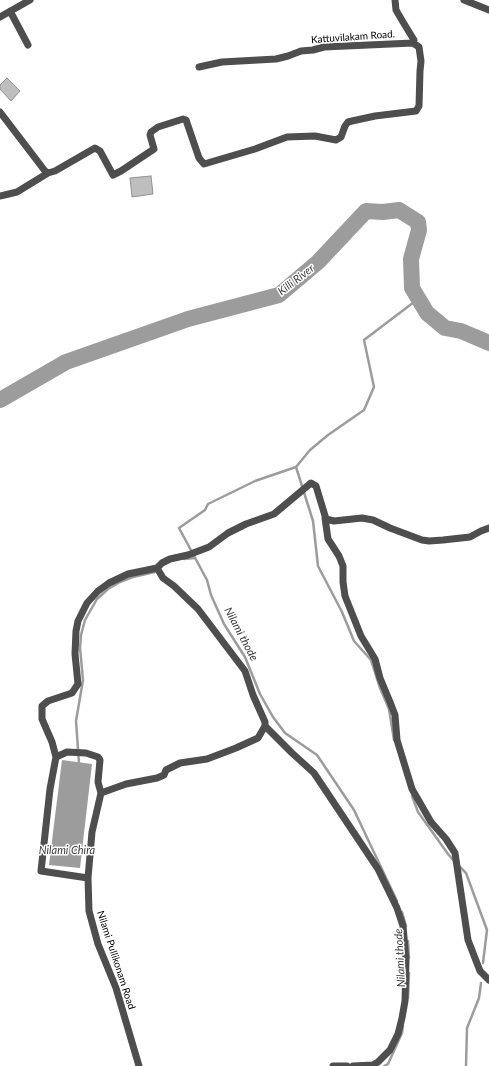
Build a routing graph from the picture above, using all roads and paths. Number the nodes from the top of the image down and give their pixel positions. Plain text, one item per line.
1 (30, 0) edge
2 (395, 0) edge
3 (464, 0) edge
4 (489, 10) edge
5 (10, 11) junction
6 (0, 17) edge
7 (413, 43) junction
8 (28, 44) dead end
9 (199, 67) dead end
10 (0, 112) edge
11 (48, 173) junction
12 (0, 196) edge
13 (325, 518) junction
14 (489, 528) edge
15 (157, 568) junction
16 (265, 726) junction
17 (56, 757) junction
18 (101, 793) junction
19 (88, 878) junction
20 (489, 980) edge
21 (139, 1066) edge
22 (332, 1066) edge
23 (347, 1066) edge
24 (354, 1066) edge

1 - 5 street
2 - 7 street, Kattuvilakam Road.
3 - 4 street
5 - 6 street
5 - 8 street
7 - 9 street, Kattuvilakam Road.
7 - 11 street
10 - 11 street
11 - 12 street
13 - 14 street
13 - 15 street
13 - 20 street
15 - 16 street
15 - 17 street
16 - 18 street
16 - 24 street
17 - 18 street, Nilami Pullikonam Road
17 - 19 street
18 - 19 street, Nilami Pullikonam Road
19 - 21 street, Nilami Pullikonam Road
22 - 23 street

